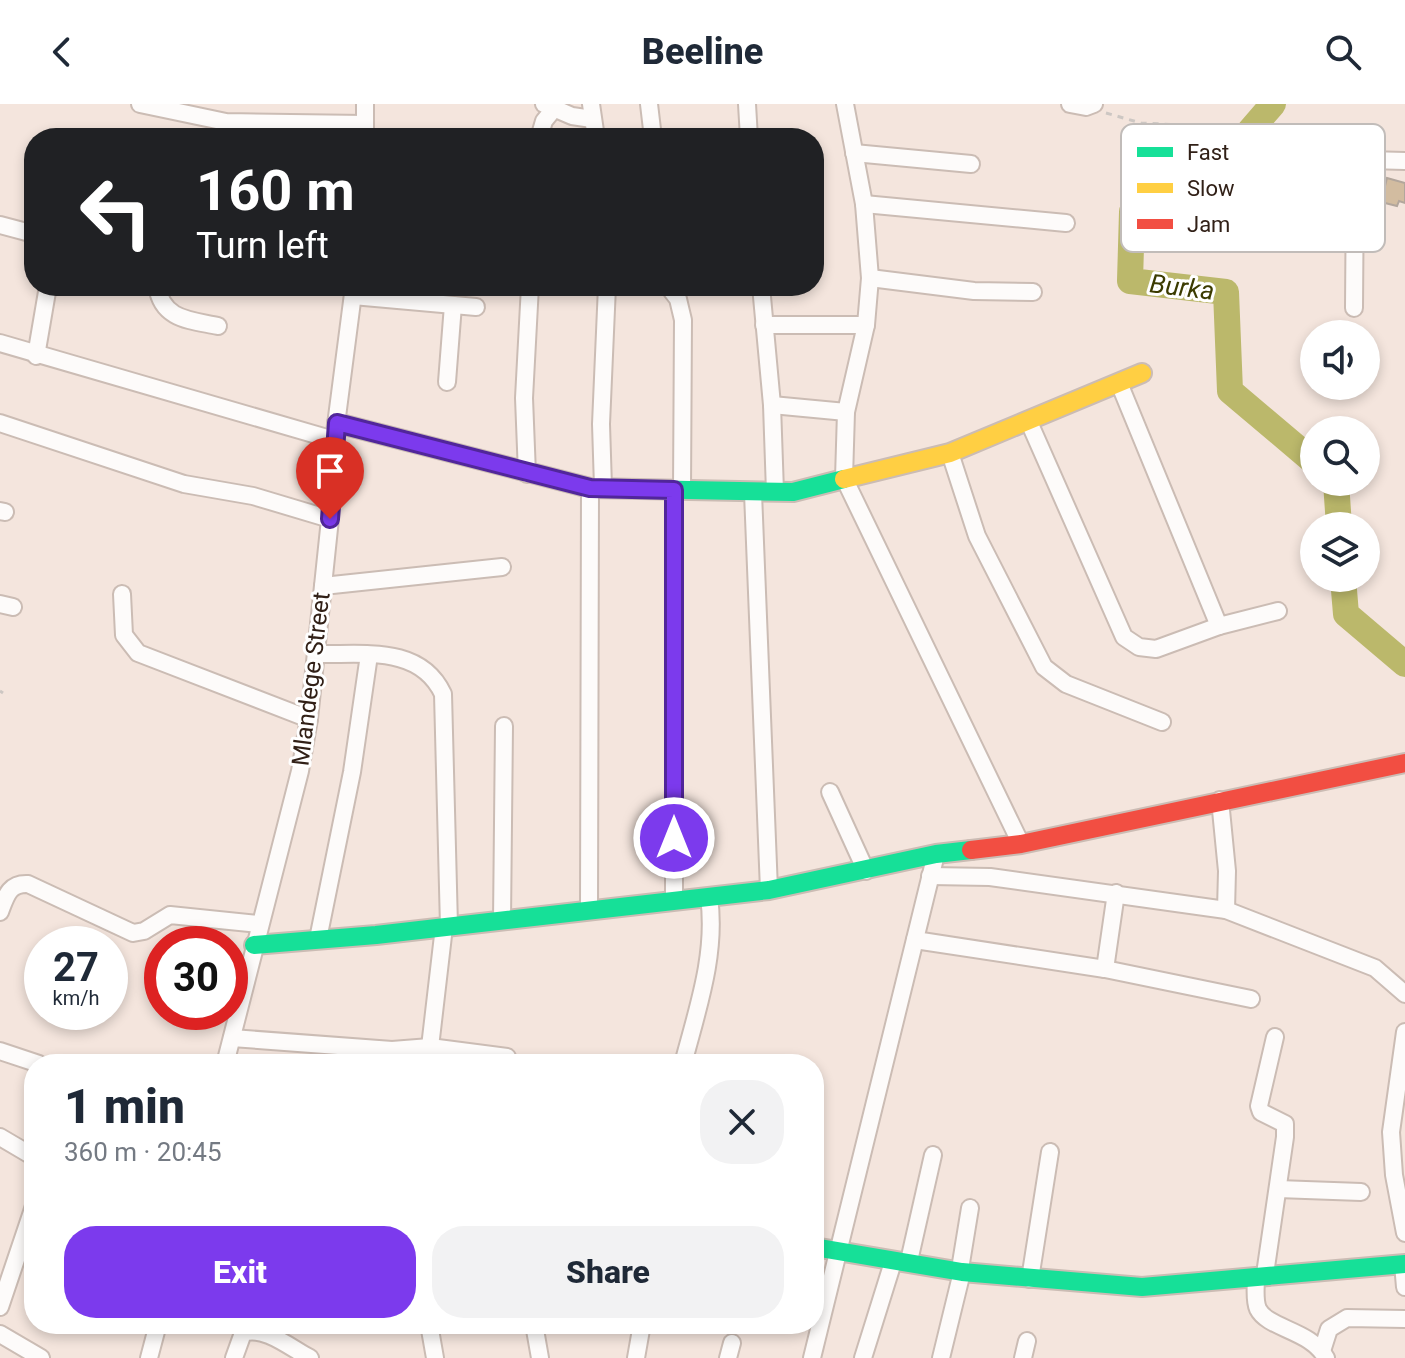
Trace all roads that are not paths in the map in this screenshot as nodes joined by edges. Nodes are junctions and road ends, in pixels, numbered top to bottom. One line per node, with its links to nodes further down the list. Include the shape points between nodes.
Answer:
1 (140, 104): 10 (street, via 226,122)
2 (365, 104): 11 (street)
3 (649, 104): 13 (street)
4 (747, 104): 14 (street)
5 (845, 104): 15 (street)
6 (1070, 104): 7 (street)
7 (1093, 105)
8 (548, 107): 9 (street); 12 (street)
9 (591, 111)
10 (319, 128)
11 (365, 128)
12 (542, 128)
13 (652, 128)
14 (748, 128)
15 (854, 153): 18 (street); 19 (street)
16 (1385, 160): 17 (street)
17 (1405, 161)
18 (971, 164)
19 (864, 204): 20 (street); 24 (street)
20 (1066, 223)
21 (0, 225): 22 (street)
22 (24, 231)
23 (1354, 252): 36 (street)
24 (870, 278): 25 (street, via 974,291); 38 (street)
25 (1033, 292)
26 (46, 296): 41 (street)
27 (158, 296): 39 (street, via 171,314)
28 (353, 296): 49 (street, Mlandege Street)
29 (389, 296): 34 (street)
30 (529, 296): 51 (street, via 524,398)
31 (607, 296): 53 (street)
32 (676, 296): 54 (street, via 683,320)
33 (762, 296): 37 (street)
34 (453, 305): 35 (street); 43 (street)
35 (476, 307)
36 (1354, 308)
37 (764, 325): 38 (street); 45 (street)
38 (866, 325): 46 (street)
39 (218, 326)
40 (0, 343): 41 (street)
41 (36, 356): 49 (street)
42 (1142, 373): 44 (street)
43 (447, 382)
44 (1119, 383): 47 (street); 62 (street)
45 (772, 405): 46 (street); 55 (street)
46 (846, 412): 52 (street)
47 (1029, 422): 50 (street); 62 (street, via 1124,637 1139,647 1156,649)
48 (0, 423): 57 (street, via 184,484 253,496)
49 (335, 431): 51 (street); 57 (street, Mlandege Street)
50 (950, 453): 52 (street); 66 (street, via 977,536 1044,667 1075,688)
51 (527, 474): 53 (street)
52 (844, 478): 55 (street); 71 (street)
53 (596, 487): 54 (street); 80 (street)
54 (678, 490): 56 (street); 78 (street)
55 (775, 492): 56 (street)
56 (753, 493): 75 (street)
57 (330, 519): 59 (street, Mlandege Street)
58 (502, 567): 59 (street)
59 (323, 586): 63 (street, Mlandege Street)
60 (122, 594): 65 (street, via 124,635 138,653)
61 (1278, 611): 62 (street)
62 (1219, 626)
63 (317, 654): 64 (street); 65 (street, Mlandege Street)
64 (369, 655): 84 (street, via 416,662 443,694); 85 (street)
65 (309, 719): 83 (street, Mlandege Street)
66 (1162, 722)
67 (504, 726): 82 (street)
68 (1405, 763): 70 (street)
69 (830, 792): 73 (street)
70 (1220, 800): 71 (street); 79 (street)
71 (1021, 844): 72 (street)
72 (936, 854): 73 (street); 74 (street)
73 (866, 871): 75 (street)
74 (930, 876): 76 (street, via 990,877); 86 (street)
75 (769, 890): 77 (street)
76 (1116, 893): 79 (street); 88 (street)
77 (709, 897): 78 (street); 98 (street, via 709,956)
78 (674, 901): 80 (street)
79 (1226, 910): 89 (street, via 1375,968)
80 (589, 911): 82 (street)
81 (0, 912): 83 (street, via 8,892 20,884 133,933 170,915)
82 (502, 921): 84 (street)
83 (259, 924): 87 (street, Mlandege Street)
84 (446, 926): 85 (street); 94 (street)
85 (318, 939): 87 (street)
86 (915, 940): 88 (street); 110 (street)
87 (254, 945): 93 (street, Mlandege Street)
88 (1105, 969): 90 (street)
89 (1405, 994)
90 (1251, 999)
91 (1405, 1032): 107 (street, via 1391,1132)
92 (1275, 1037): 104 (street, via 1259,1106 1285,1124)
93 (232, 1038): 94 (street, via 392,1050); 96 (street, Mlandege Street)
94 (430, 1047): 97 (street)
95 (0, 1051): 99 (street)
96 (228, 1054)
97 (484, 1054)
98 (685, 1054)
99 (24, 1059)
100 (0, 1137): 101 (street)
101 (24, 1151)
102 (1050, 1152): 115 (street)
103 (933, 1155): 111 (street)
104 (1278, 1189): 105 (street); 114 (street)
105 (1361, 1192)
106 (970, 1208): 113 (street)
107 (1405, 1233)
108 (24, 1244): 117 (street)
109 (824, 1249): 110 (street)
110 (839, 1253): 111 (street); 118 (street)
111 (901, 1261): 113 (street); 138 (street)
112 (1404, 1264): 114 (street); 116 (street)
113 (961, 1270): 115 (street); 139 (street)
114 (1260, 1276): 115 (street, via 1142,1287); 129 (street, via 1257,1307 1262,1314 1307,1336)
115 (1030, 1279)
116 (1405, 1287)
117 (0, 1307)
118 (824, 1311)
119 (1405, 1319): 129 (street, via 1347,1318 1329,1329)
120 (0, 1334): 130 (street)
121 (155, 1334): 131 (street)
122 (243, 1334): 132 (street)
123 (263, 1334): 133 (street)
124 (431, 1334): 134 (street)
125 (536, 1334): 135 (street)
126 (640, 1334): 136 (street)
127 (818, 1334): 137 (street)
128 (1027, 1341): 140 (street)
129 (1324, 1355)
130 (41, 1358)
131 (149, 1358)
132 (234, 1358)
133 (310, 1358)
134 (435, 1358)
135 (540, 1358)
136 (636, 1358)
137 (812, 1358)
138 (863, 1358)
139 (941, 1358)
140 (1023, 1358)

